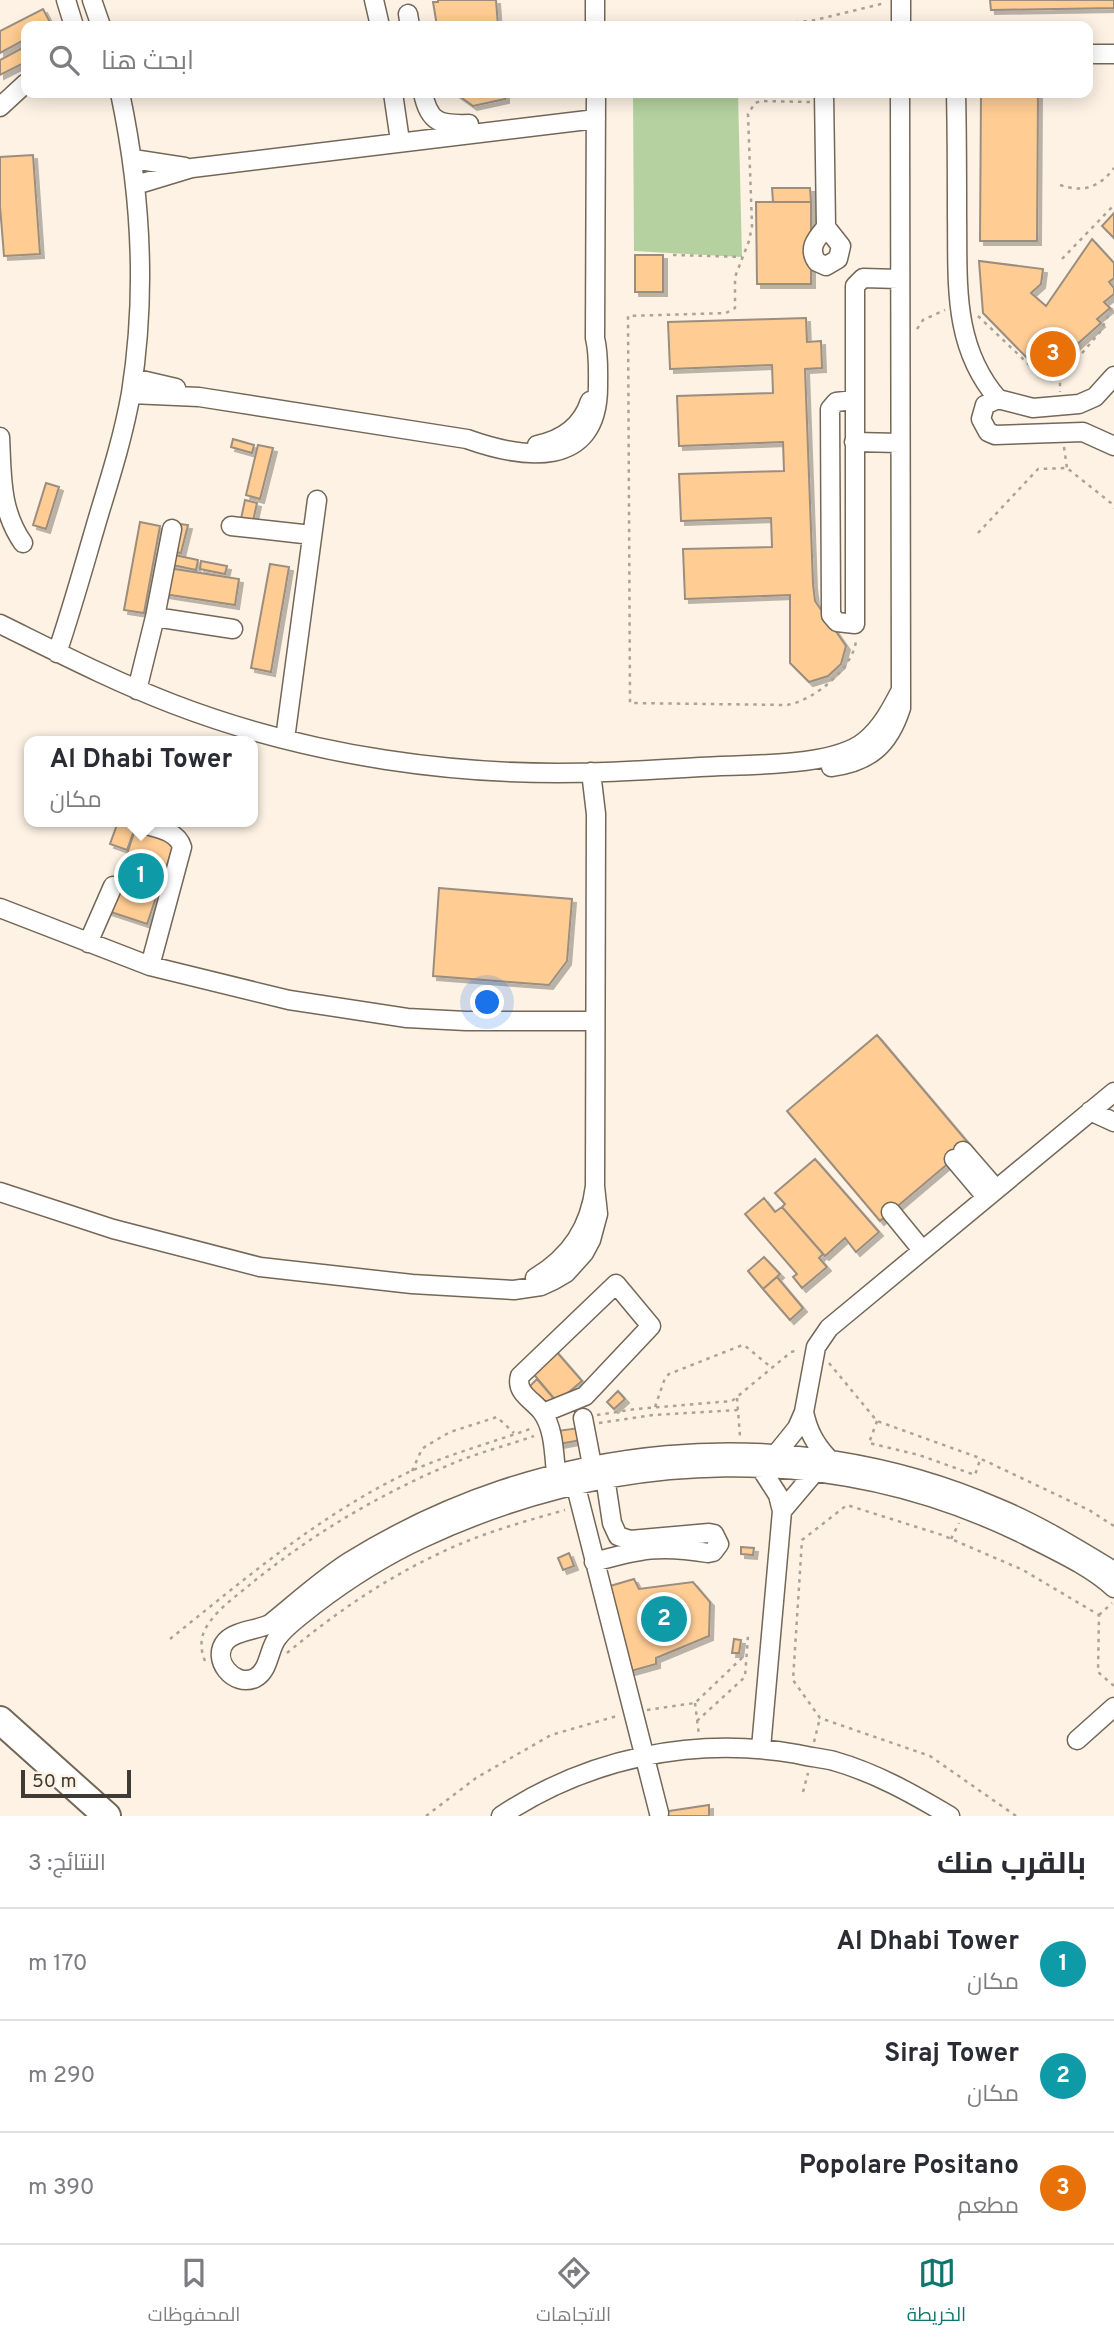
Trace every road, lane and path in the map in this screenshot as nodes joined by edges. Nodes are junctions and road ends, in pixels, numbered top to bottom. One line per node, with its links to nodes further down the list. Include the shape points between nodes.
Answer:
1 (66, 0): 6 (street)
2 (92, 0): 7 (street)
3 (374, 0): 8 (street)
4 (595, 0): 9 (street)
5 (893, 2): 10 (path); 11 (street)
6 (72, 21)
7 (99, 21)
8 (379, 21)
9 (595, 21)
10 (811, 21)
11 (899, 21)
12 (1093, 54): 13 (street)
13 (1114, 54)
14 (21, 88): 22 (street)
15 (121, 98): 26 (street)
16 (394, 98): 25 (street)
17 (424, 98): 24 (street, via 437,121 485,122)
18 (596, 98): 23 (street)
19 (824, 98): 32 (street); 34 (path, via 767,100 751,108 752,226)
20 (900, 98): 36 (street)
21 (956, 98): 38 (street)
22 (0, 107)
23 (596, 119): 24 (street); 42 (street, via 591,396 583,417 558,439 536,445 467,439)
24 (491, 132): 25 (street)
25 (400, 141): 27 (street)
26 (133, 159): 27 (street); 29 (street)
27 (192, 168): 29 (street)
28 (1114, 168): 30 (path, via 1090,188)
29 (136, 185): 42 (street, via 141,276)
30 (1060, 185)
31 (1114, 205): 35 (path)
32 (826, 227)
33 (673, 255): 34 (path)
34 (742, 257): 62 (path, via 736,277 737,302 731,312 628,316 629,703 800,703 850,660 856,644)
35 (1062, 259)
36 (899, 279): 39 (street); 44 (street, via 863,278 855,286)
37 (1114, 304): 41 (path, via 1100,332)
38 (960, 307): 39 (path, via 923,320 910,345); 41 (path, via 968,306 1044,378); 43 (street, via 975,364)
39 (901, 346): 49 (street)
40 (1114, 376): 45 (street, via 1096,397)
41 (1060, 379): 45 (path)
42 (132, 386): 64 (street, via 76,596 67,606)
43 (998, 399): 45 (street, via 1033,408); 46 (street, via 981,412 988,432)
44 (854, 400): 48 (street); 62 (street, via 836,402 830,409 831,610 837,622)
45 (1060, 407)
46 (1062, 432): 50 (street, via 1083,432); 51 (path)
47 (0, 437): 53 (street)
48 (854, 442): 49 (street); 62 (street)
49 (900, 443): 67 (street, via 901,690 879,729 844,754 802,761)
50 (1114, 446)
51 (1067, 468): 54 (path); 57 (path, via 1038,469)
52 (317, 500): 58 (street)
53 (3, 508): 59 (street)
54 (1114, 508)
55 (231, 526): 58 (street)
56 (172, 528): 60 (street)
57 (978, 533)
58 (312, 535): 66 (street)
59 (23, 543)
60 (155, 617): 63 (street); 65 (street)
61 (0, 624): 64 (street)
62 (855, 624)
63 (233, 629)
64 (51, 649): 65 (street)
65 (137, 690): 66 (street)
66 (285, 739): 67 (street, via 443,766)
67 (597, 772): 73 (street)
68 (151, 827): 72 (street, via 173,834 182,847)
69 (113, 886): 71 (street)
70 (0, 908): 71 (street)
71 (89, 943): 72 (street)
72 (150, 966): 73 (street, via 289,999 407,1018)
73 (595, 1021): 78 (street, via 595,1186 587,1223 566,1254 536,1277 500,1288 412,1284 260,1267 113,1229)
74 (1114, 1092): 75 (street)
75 (1090, 1111): 76 (street); 79 (street)
76 (1114, 1122)
77 (959, 1155): 79 (street)
78 (0, 1192)
79 (991, 1193): 81 (street)
80 (887, 1215): 81 (street)
81 (918, 1254): 85 (street, via 829,1328 816,1347)
82 (772, 1368): 84 (path, via 740,1346 669,1374)
83 (737, 1398): 90 (path)
84 (655, 1407)
85 (804, 1412): 91 (street); 93 (street)
86 (543, 1413): 86 (street, via 522,1392 520,1376 615,1284 652,1326 585,1396); 97 (street)
87 (583, 1418): 96 (street)
88 (877, 1421): 92 (path, via 869,1443 975,1475)
89 (515, 1434): 95 (path, via 497,1417 450,1432 422,1449)
90 (741, 1452): 91 (street); 96 (street, via 676,1453)
91 (776, 1454): 93 (street)
92 (980, 1458)
93 (821, 1465): 94 (street); 99 (street); 101 (street, via 919,1480 998,1507); 102 (street, via 965,1509 1056,1551)
94 (760, 1467): 96 (street); 99 (street, via 778,1495)
95 (412, 1471)
96 (599, 1471): 97 (street); 98 (street); 100 (street, via 614,1531 623,1539 709,1533 719,1544 708,1553 661,1548)
97 (556, 1473): 98 (street, via 482,1496 366,1552 270,1624 227,1639 221,1648 225,1669 233,1677 255,1678 263,1671 278,1636 336,1588 402,1547 505,1503)
98 (575, 1483): 100 (street)
99 (782, 1511): 115 (street)
100 (594, 1562): 110 (street)
101 (1114, 1571)
102 (1114, 1588)
103 (1114, 1602): 104 (path)
104 (1098, 1615): 107 (path, via 1098,1672); 122 (path, via 1023,1570 942,1535 856,1507 847,1505 802,1540 793,1680 820,1718 930,1756)
105 (748, 1636): 106 (path)
106 (746, 1654): 108 (path); 112 (path, via 745,1677)
107 (1114, 1686)
108 (695, 1703): 110 (path); 112 (path)
109 (1114, 1707): 113 (street)
110 (632, 1712): 116 (street); 119 (path, via 551,1735 476,1778)
111 (0, 1720): 118 (highway)
112 (697, 1721): 114 (path)
113 (1077, 1740)
114 (700, 1747): 115 (street); 116 (street)
115 (761, 1748): 121 (street, via 833,1761 902,1787)
116 (645, 1755): 117 (street); 120 (street, via 582,1773)
117 (659, 1813)
118 (107, 1816)
119 (426, 1816)
120 (501, 1816)
121 (950, 1816)
122 (1016, 1816)

